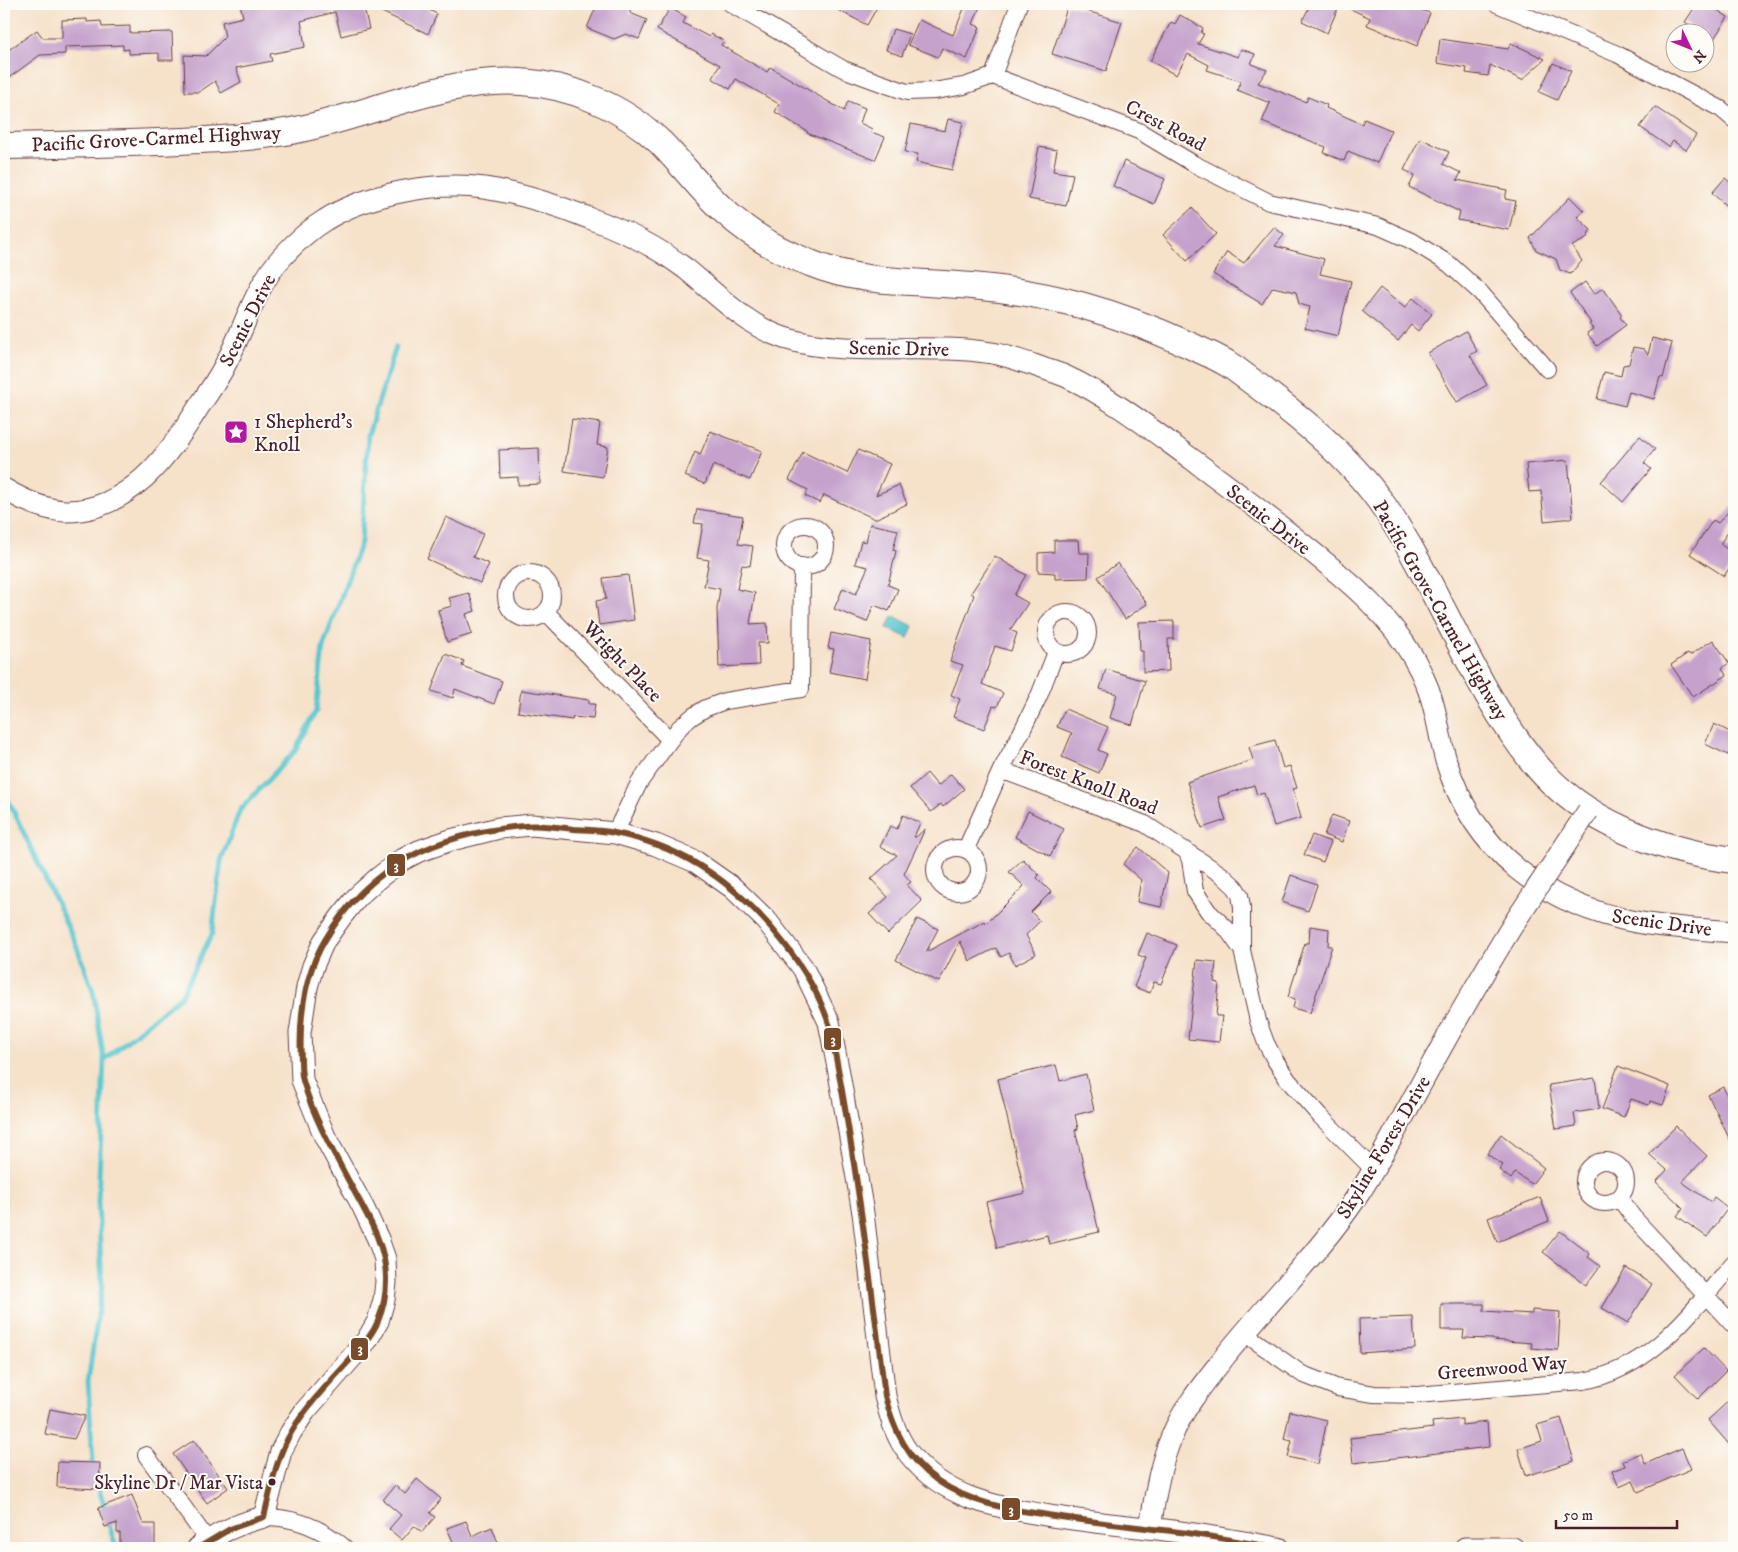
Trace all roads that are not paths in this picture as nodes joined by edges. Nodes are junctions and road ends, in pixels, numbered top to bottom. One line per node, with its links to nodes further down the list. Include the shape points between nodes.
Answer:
1 (731, 4): 4 (street, via 843,69 907,92 964,86)
2 (1019, 4): 4 (street)
3 (1497, 4): 5 (street, via 1617,54 1721,109)
4 (993, 76): 7 (street, Crest Road, via 1139,131 1194,164 1269,202 1378,226 1412,241 1450,264 1480,292)
5 (1734, 120)
6 (4, 146): 14 (main road, Pacific Grove-Carmel Highway, via 257,136 327,123 464,85 517,82 553,86 601,103 638,125 659,142 733,219 762,239 806,262 859,276 1022,292 1080,304 1147,326 1228,364 1330,446 1358,474 1384,507 1429,582 1473,669 1508,726 1546,776)
7 (1547, 369)
8 (4, 488): 19 (street, Scenic Drive, via 31,502 64,511 90,508 113,499 150,473 166,455 216,381 268,273 326,219 364,201 448,186 479,187 516,194 590,218 639,240 681,266 740,315 788,339 843,347 959,349 998,354 1063,375 1093,391 1286,530 1347,580 1398,634 1415,659 1428,688 1446,760 1464,807 1478,829 1513,866 1565,901 1597,912 1638,923)
9 (802, 566): 12 (street, via 801,689 725,701 706,708 680,727)
10 (546, 612): 12 (street, Wright Place)
11 (1056, 652): 13 (street, via 1022,733)
12 (670, 740): 15 (street, via 639,783)
13 (1001, 770): 16 (street); 17 (street, Forest Knoll Road, via 1145,824)
14 (1588, 811): 18 (main road, Pacific Grove-Carmel Highway, via 1626,831 1672,848); 21 (street, Skyline Forest Drive, bridge, via 1514,923)
15 (615, 833): 28 (street, via 532,825 499,828 427,848 400,861 376,879 357,897 324,941 307,987 302,1014 302,1080 325,1137 363,1207 386,1259 384,1300 378,1321 367,1340 305,1411 291,1432 281,1451); 29 (street, via 696,862 733,888 766,920 802,968 829,1022 863,1213 885,1396 892,1420 910,1454 937,1480 974,1500 996,1507 1080,1521)
16 (966, 849)
17 (1186, 850): 20 (street, via 1195,891); 20 (street, Forest Knoll Road, via 1222,874 1240,895 1244,926)
18 (1734, 860)
19 (1734, 932)
20 (1242, 950): 21 (street, Forest Knoll Road, via 1258,1021 1275,1060 1320,1116)
21 (1374, 1170): 26 (street, Skyline Forest Drive, via 1334,1227)
22 (1620, 1198): 24 (street, via 1633,1217)
23 (1734, 1262): 24 (street, Greenwood Way)
24 (1705, 1296): 25 (street); 26 (street, Greenwood Way, via 1651,1351 1635,1363 1601,1378 1417,1395 1374,1394 1338,1388 1302,1374)
25 (1734, 1326)
26 (1244, 1333): 29 (street, Skyline Forest Drive, via 1199,1389 1172,1435 1161,1465)
27 (146, 1455): 30 (street)
28 (264, 1517): 30 (street, via 230,1527); 31 (street, via 289,1518 314,1527)
29 (1150, 1528): 32 (street)
30 (203, 1544)
31 (345, 1548)
32 (1278, 1548)
33 (1465, 1548): 34 (street)
34 (1513, 1548)

